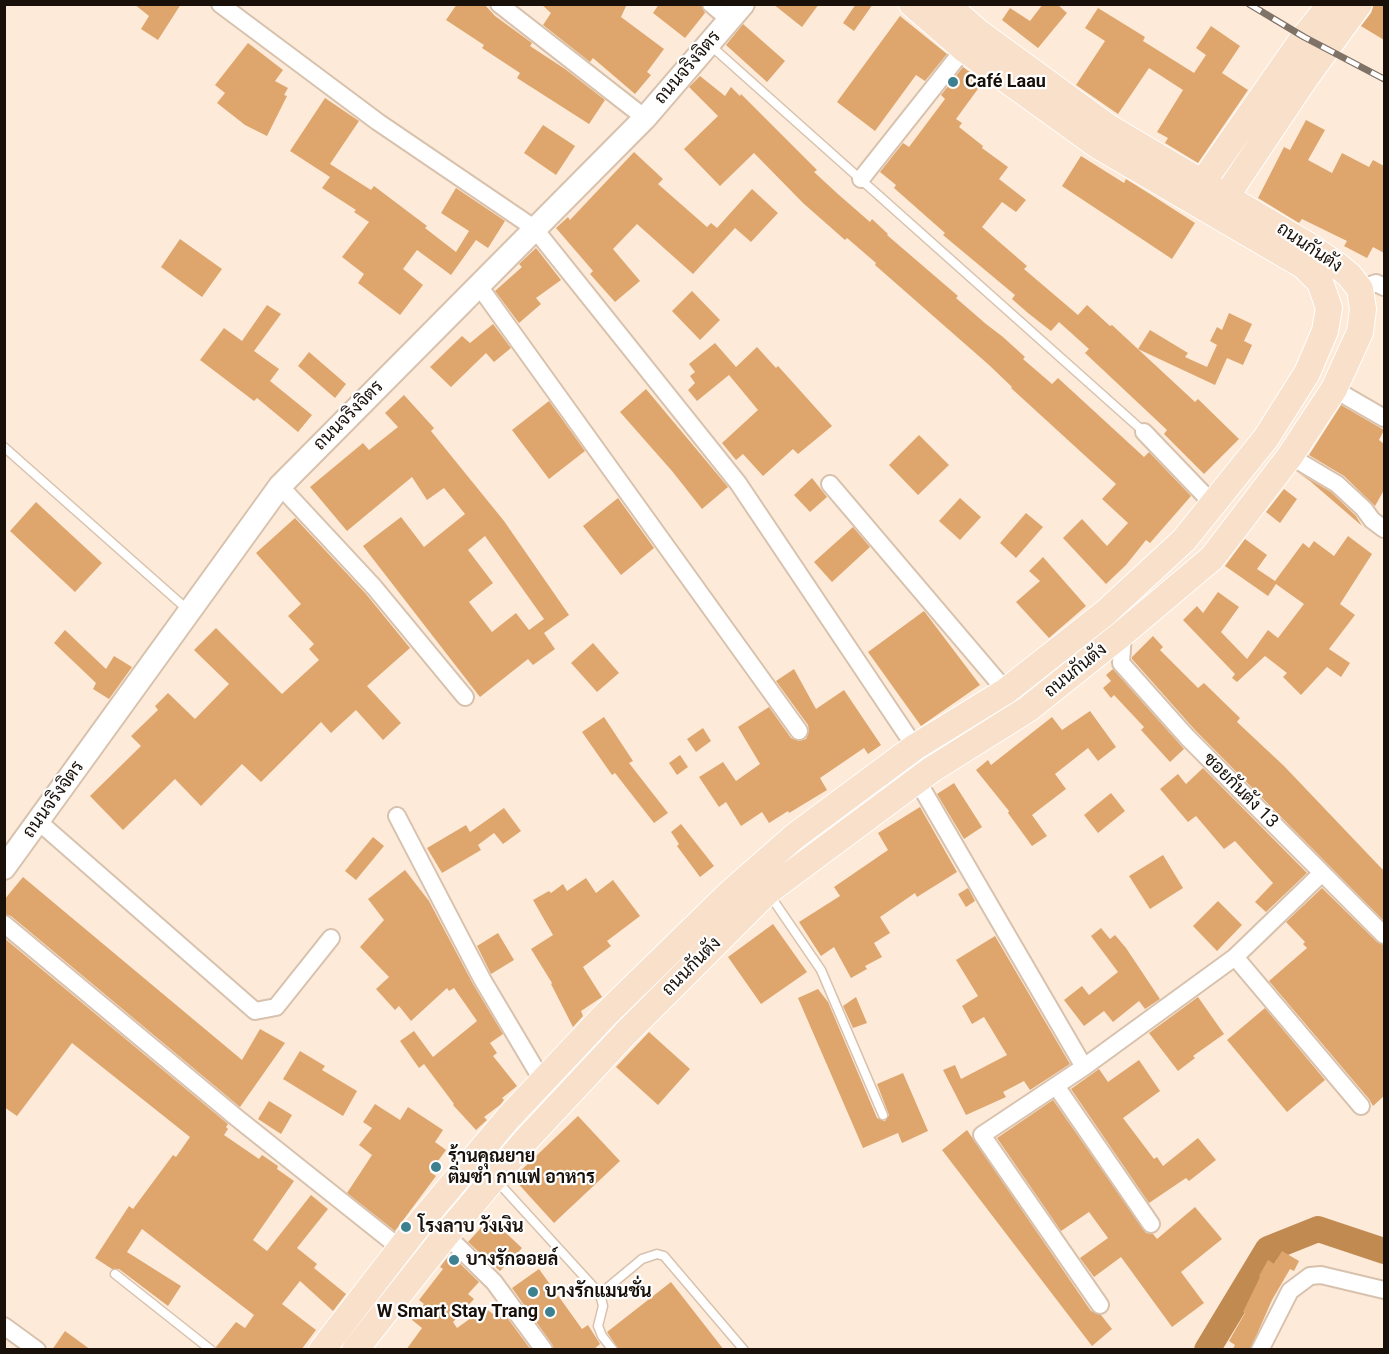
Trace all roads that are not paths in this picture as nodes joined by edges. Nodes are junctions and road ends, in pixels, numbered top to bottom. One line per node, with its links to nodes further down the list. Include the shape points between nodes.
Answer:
1 (220, 4): 16 (street, via 378,122)
2 (499, 4): 12 (street)
3 (711, 4): 8 (street)
4 (912, 4): 10 (main road, ถนนกันตัง)
5 (946, 4): 11 (main road, ถนนกันตัง)
6 (1331, 4): 14 (main road)
7 (1359, 4): 15 (main road)
8 (736, 12): 9 (street, ถนนจริงจิตร)
9 (710, 44): 12 (street, ถนนจริงจิตร); 13 (lane)
10 (964, 49): 11 (main road, ถนนกันตัง); 13 (street)
11 (996, 59): 14 (main road, ถนนกันตัง, via 1108,127)
12 (645, 118): 16 (street, ถนนจริงจิตร)
13 (861, 179): 21 (lane)
14 (1197, 190): 15 (main road, ถนนกันตัง)
15 (1220, 204): 18 (main road, ถนนกันตัง, via 1329,259); 22 (main road, ถนนกันตัง, via 1304,266 1320,282 1329,308 1325,331 1307,374)
16 (534, 228): 17 (street, ถนนจริงจิตร); 35 (street, via 738,483)
17 (479, 286): 26 (street, ถนนจริงจิตร); 34 (street)
18 (1372, 288): 19 (main road, ถนนกันตัง, via 1363,309 1360,332)
19 (1334, 389): 20 (street); 24 (main road, ถนนกันตัง)
20 (1384, 418)
21 (1144, 432): 27 (street)
22 (1266, 438): 24 (main road); 27 (main road, ถนนกันตัง)
23 (4, 447): 29 (lane)
24 (1290, 456): 28 (street, via 1337,484); 31 (main road, ถนนกันตัง, via 1212,558)
25 (830, 484): 32 (street)
26 (280, 486): 29 (street, ถนนจริงจิตร); 33 (street, via 374,587)
27 (1214, 505): 30 (main road, ถนนกันตัง, via 1184,540)
28 (1384, 529)
29 (189, 611): 38 (street, ถนนจริงจิตร)
30 (1105, 613): 31 (main road); 32 (main road, ถนนกันตัง)
31 (1123, 633): 36 (main road, ถนนกันตัง, via 1028,709); 40 (street, ซอยกันตัง 13, via 1121,663 1187,737)
32 (1006, 691): 35 (main road, ถนนกันตัง)
33 (465, 697)
34 (799, 731)
35 (915, 747): 36 (main road); 44 (main road, ถนนกันตัง, via 795,836)
36 (924, 775): 41 (main road, ถนนกันตัง); 48 (street)
37 (397, 816): 49 (street, via 482,979)
38 (39, 822): 39 (street, ถนนจริงจิตร); 45 (street, via 255,1011 276,1007)
39 (4, 868)
40 (1322, 873): 43 (street, ซอยกันตัง 13); 47 (street)
41 (767, 892): 46 (main road, ถนนกันตัง); 52 (lane, via 821,970)
42 (4, 924): 58 (street)
43 (1384, 935)
44 (686, 936): 46 (main road); 49 (main road, ถนนกันตัง)
45 (331, 938)
46 (704, 955): 54 (main road, ถนนกันตัง)
47 (1235, 957): 48 (street); 51 (street)
48 (1083, 1067): 50 (street)
49 (542, 1080): 53 (main road, ถนนกันตัง)
50 (1056, 1086): 56 (street); 62 (street, via 981,1135)
51 (1361, 1106)
52 (883, 1115)
53 (508, 1117): 54 (main road); 58 (main road, ถนนกันตัง)
54 (527, 1139): 55 (main road, ถนนกันตัง)
55 (494, 1178): 57 (main road, ถนนกันตัง); 61 (lane)
56 (1151, 1224)
57 (446, 1235): 64 (main road, ถนนกันตัง); 67 (street, via 494,1282)
58 (400, 1248): 64 (main road, ถนนกันตัง)
59 (115, 1274): 66 (lane)
60 (1384, 1290): 70 (street, via 1321,1275 1310,1276 1290,1291)
61 (600, 1294): 68 (lane, via 603,1306 598,1326); 69 (lane, via 642,1259 664,1256)
62 (1100, 1305)
63 (4, 1326): 65 (street)
64 (341, 1346)
65 (37, 1350)
66 (211, 1350)
67 (544, 1350)
68 (613, 1350)
69 (744, 1350)
70 (1260, 1350)

